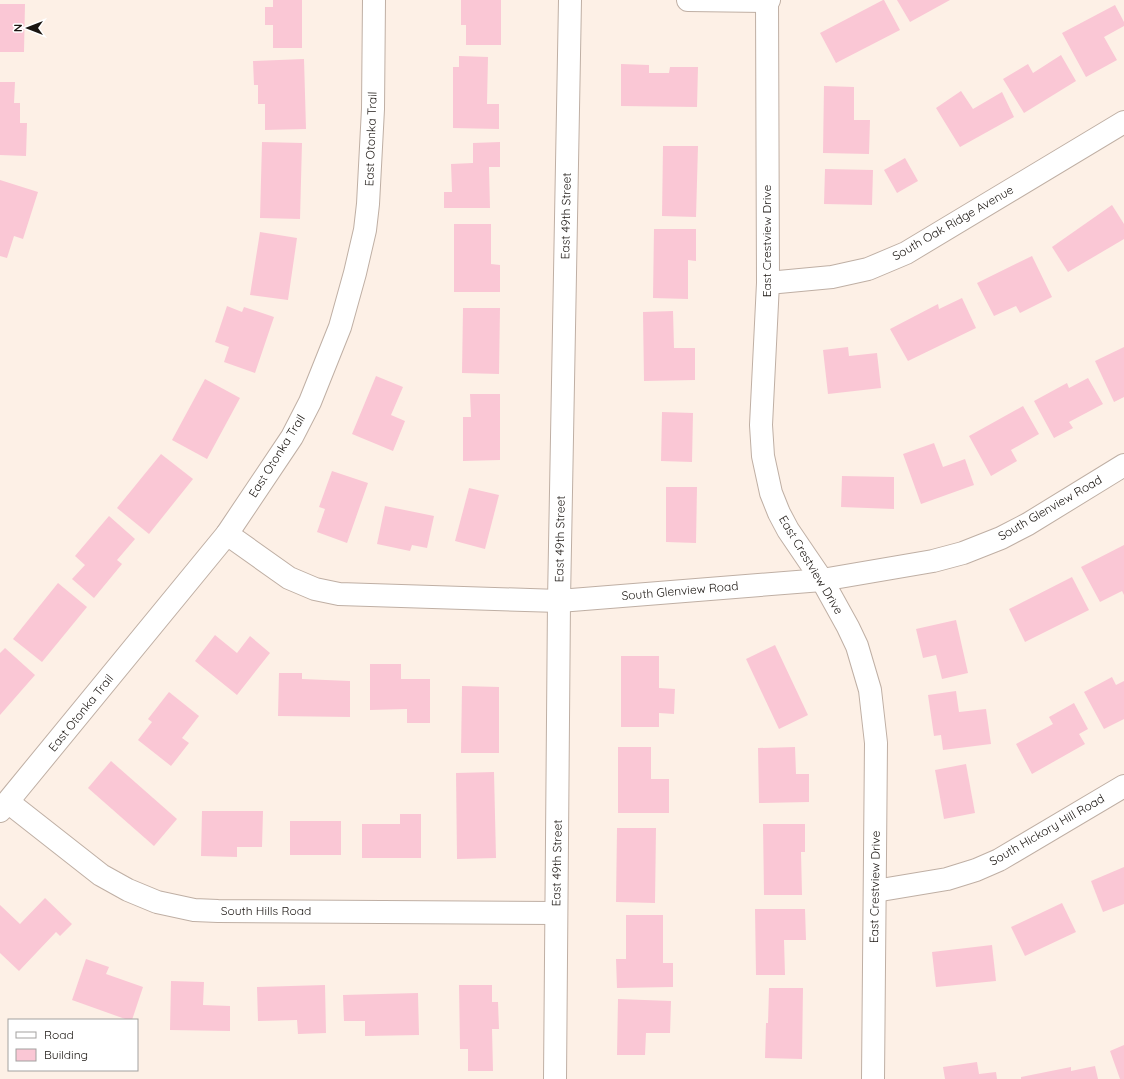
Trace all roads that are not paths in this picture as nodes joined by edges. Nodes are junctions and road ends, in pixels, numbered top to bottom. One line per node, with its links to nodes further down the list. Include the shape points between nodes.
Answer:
1 (374, 0): 8 (street, East Otonka Trail, via 373,109 368,204 355,273 340,327 310,402 292,437)
2 (570, 0): 10 (street, East 49th Street)
3 (688, 0): 4 (street)
4 (768, 0): 6 (street, East Crestview Drive)
5 (1124, 122): 6 (street, South Oak Ridge Avenue, via 906,253 868,269 832,277)
6 (768, 283): 9 (street, East Crestview Drive, via 761,425 763,456 771,492 779,513)
7 (1124, 465): 9 (street, South Glenview Road, via 1028,524 963,553 933,561)
8 (227, 534): 10 (street, South Glenview Road, via 289,578 314,589 339,594); 12 (street, East Otonka Trail)
9 (822, 580): 10 (street, South Glenview Road); 13 (street, East Crestview Drive, via 857,646 870,690 876,743)
10 (559, 601): 14 (street, East 49th Street)
11 (1124, 786): 13 (street, South Hickory Hill Road, via 999,860 947,879)
12 (4, 806): 14 (street, South Hills Road, via 102,875 128,890 157,902 194,910)
13 (875, 891): 16 (street, East Crestview Drive)
14 (556, 913): 15 (street, East 49th Street)
15 (555, 1079)
16 (873, 1079)

